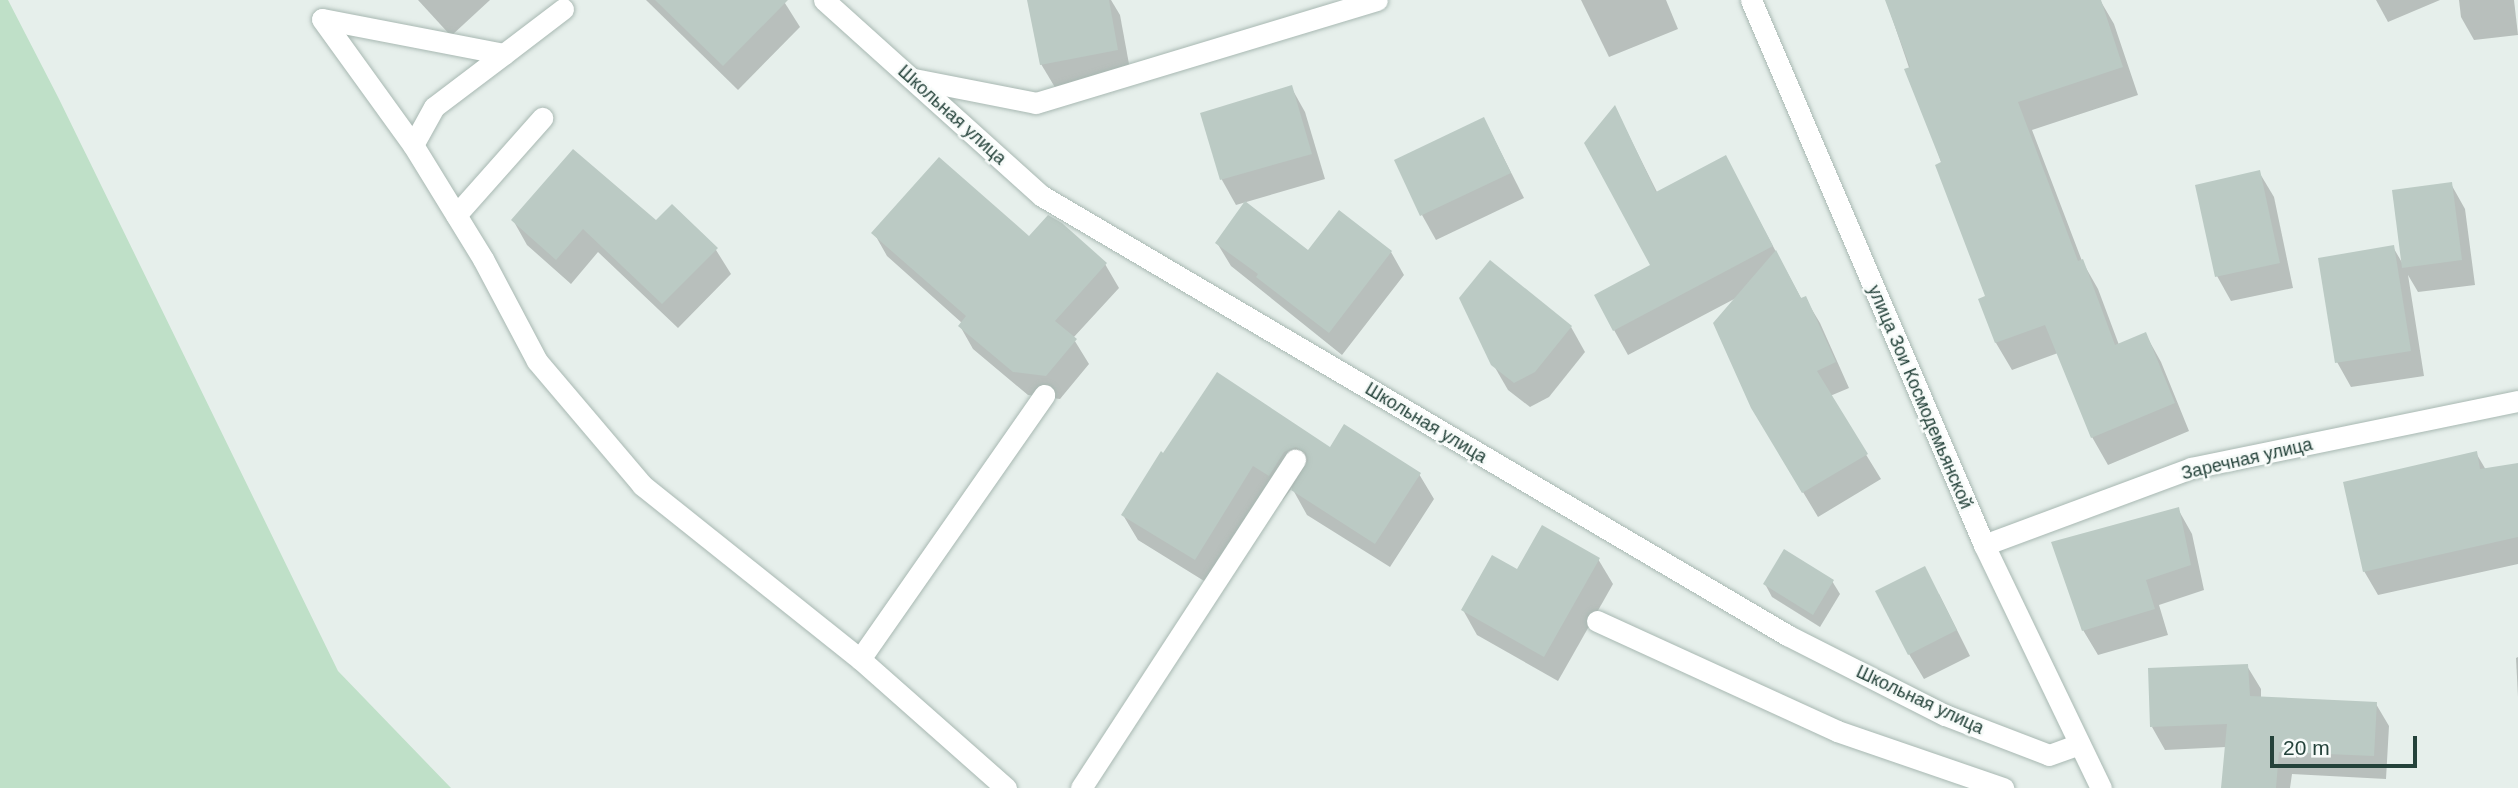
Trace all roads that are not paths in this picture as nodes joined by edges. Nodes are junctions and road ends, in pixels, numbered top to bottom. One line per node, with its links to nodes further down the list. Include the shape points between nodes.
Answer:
1 (824, 0): 6 (street, Школьная улица)
2 (1377, 0): 6 (street, via 1037,103)
3 (1751, 0): 13 (street, улица Зои Космодемьянской)
4 (563, 9): 5 (street)
5 (504, 54): 8 (street, via 434,107); 8 (street, via 322,19)
6 (912, 79): 16 (street, Школьная улица, via 1042,196 1787,635 1945,715 2049,755)
7 (542, 118): 9 (street)
8 (414, 145): 9 (street)
9 (456, 215): 15 (street, via 537,361 642,485)
10 (1044, 395): 15 (street)
11 (2518, 401): 13 (street, Заречная улица, via 2191,468)
12 (1295, 460): 18 (street)
13 (1984, 545): 16 (street, улица Зои Космодемьянской)
14 (1597, 621): 19 (street, via 1837,731)
15 (860, 659): 17 (street)
16 (2079, 744): 20 (street, улица Зои Космодемьянской)
17 (1006, 788)
18 (1081, 788)
19 (2003, 788)
20 (2101, 788)

